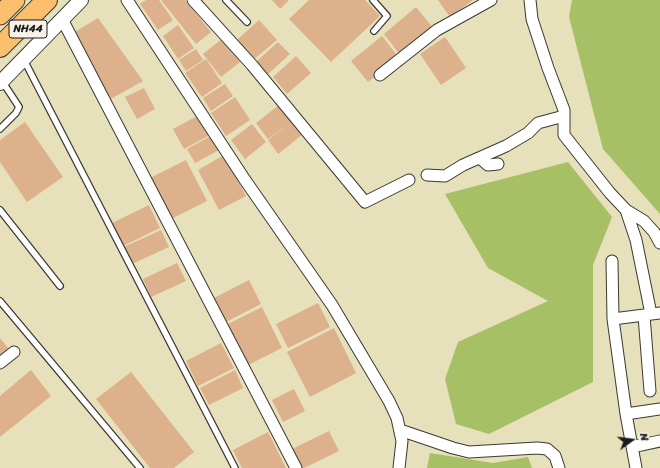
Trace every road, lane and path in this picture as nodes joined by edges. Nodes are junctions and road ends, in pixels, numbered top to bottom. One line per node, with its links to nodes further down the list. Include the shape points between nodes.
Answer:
1 (15, 0): 12 (highway, NH44)
2 (28, 0): 15 (highway)
3 (47, 0): 17 (highway)
4 (57, 0): 18 (highway, NH44)
5 (82, 0): 13 (street)
6 (127, 0): 41 (street, via 245,180 332,304 389,401)
7 (193, 0): 27 (street, via 252,64 366,202)
8 (226, 0): 14 (lane)
9 (373, 0): 16 (lane, via 387,16)
10 (491, 0): 20 (street, via 437,30)
11 (530, 0): 22 (street, via 532,19)
12 (0, 15)
13 (62, 19): 19 (street); 46 (street)
14 (247, 22)
15 (0, 28)
16 (374, 31)
17 (0, 47)
18 (0, 57)
19 (24, 59): 21 (street); 45 (lane)
20 (380, 75)
21 (1, 82): 23 (lane, via 19,107)
22 (564, 116): 24 (street, via 538,123 512,143); 29 (street, via 564,135)
23 (0, 129)
24 (480, 158): 25 (street, via 488,165); 26 (street, via 445,176)
25 (498, 164)
26 (427, 175)
27 (409, 180)
28 (0, 210): 32 (lane)
29 (626, 210): 30 (street, via 644,221); 34 (street, via 636,240)
30 (660, 243)
31 (612, 261): 35 (street)
32 (60, 286)
33 (0, 301): 44 (lane)
34 (652, 314): 35 (street); 38 (street)
35 (614, 319): 40 (street)
36 (14, 352): 37 (street)
37 (0, 363)
38 (650, 391)
39 (660, 409): 40 (street)
40 (626, 414): 43 (street)
41 (400, 430): 47 (street, via 402,441); 48 (street, via 469,452 547,449 555,456)
42 (660, 441): 43 (street)
43 (632, 447): 49 (street)
44 (140, 468)
45 (235, 468)
46 (296, 468)
47 (399, 468)
48 (559, 468)
49 (636, 468)

